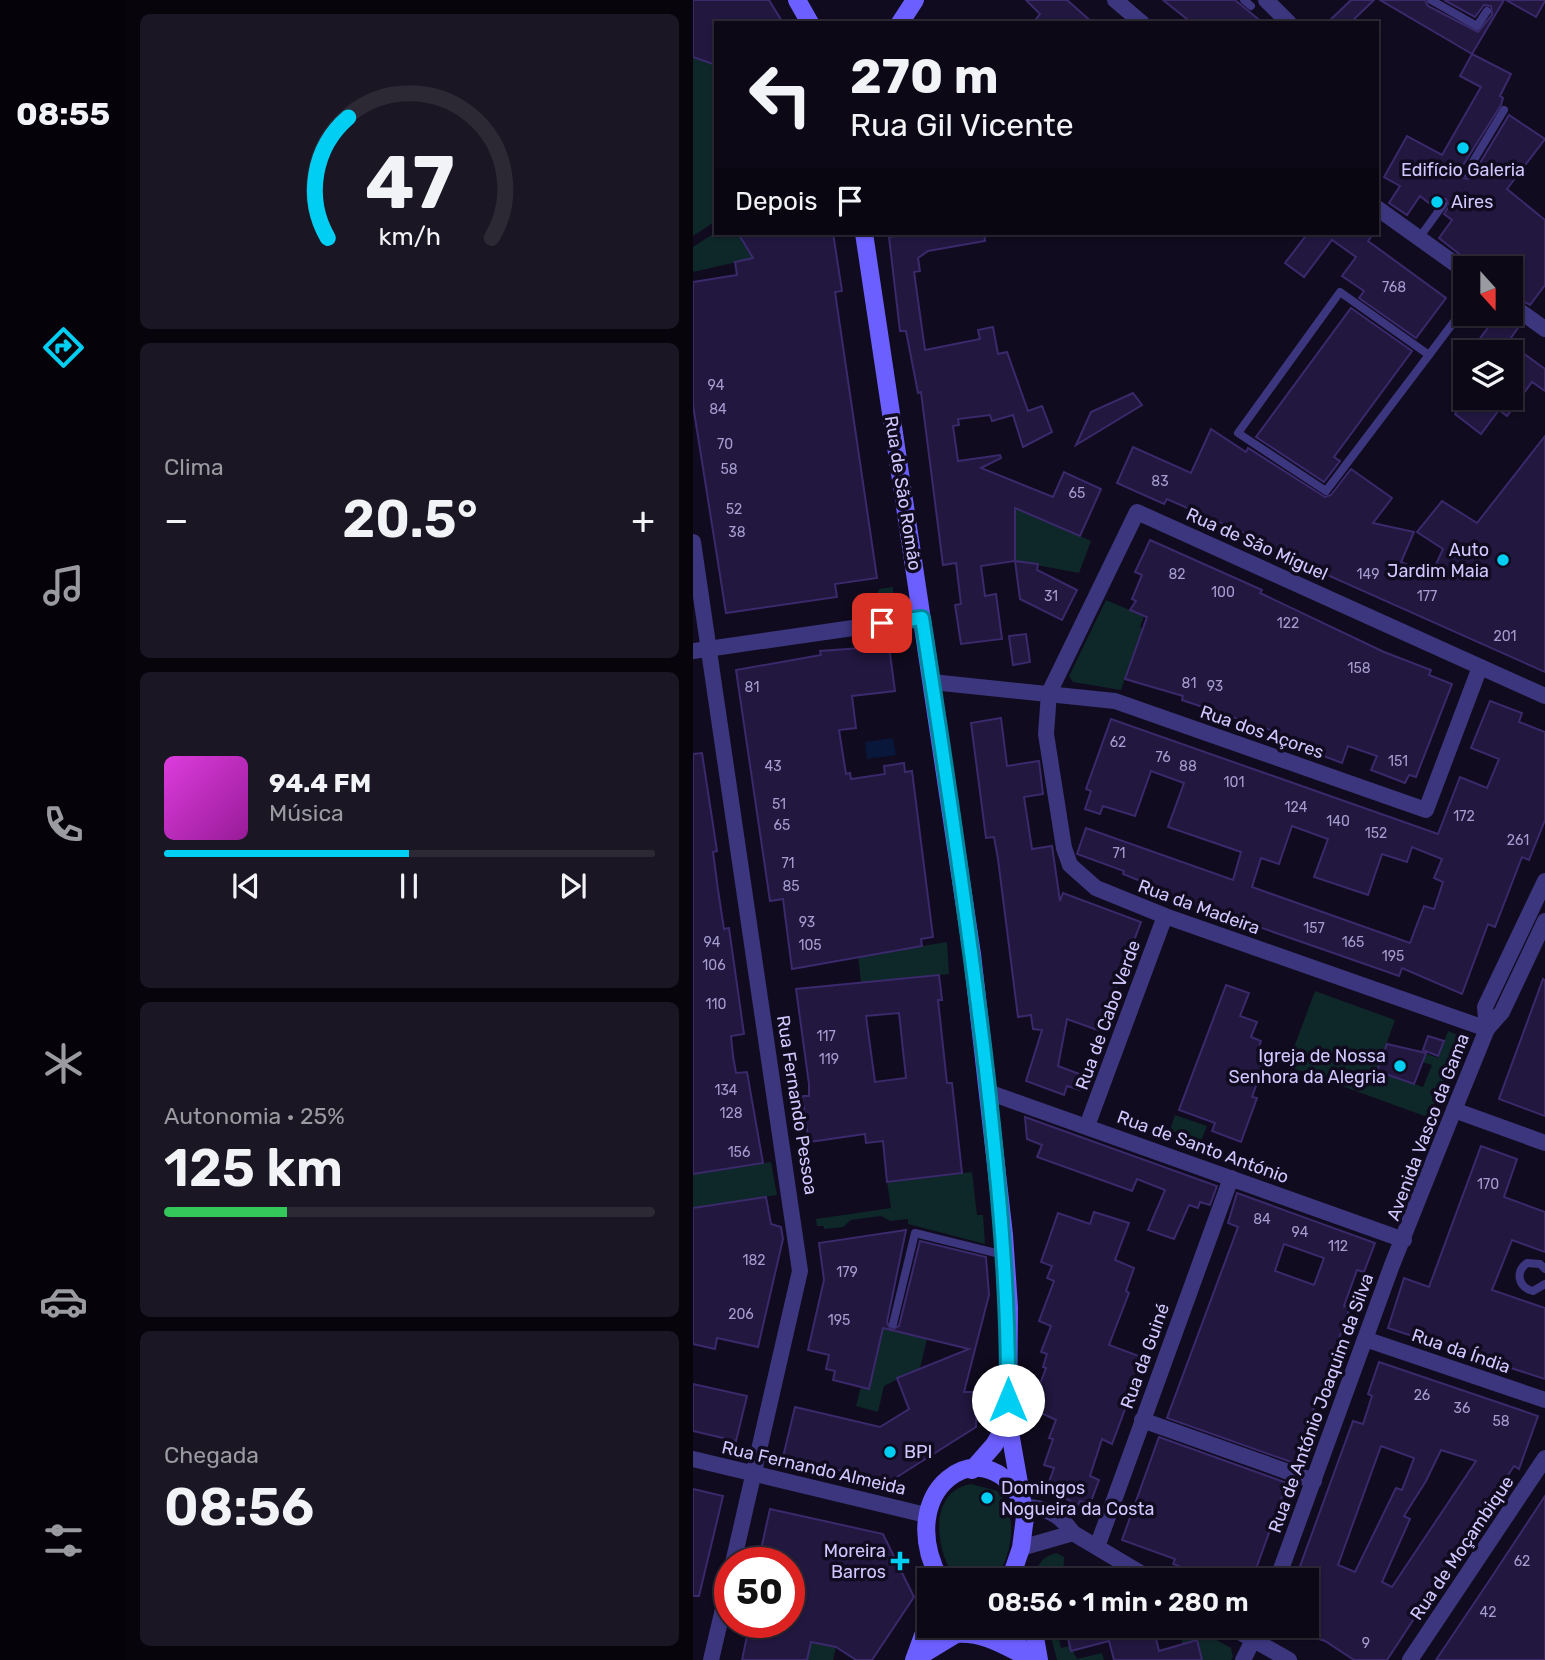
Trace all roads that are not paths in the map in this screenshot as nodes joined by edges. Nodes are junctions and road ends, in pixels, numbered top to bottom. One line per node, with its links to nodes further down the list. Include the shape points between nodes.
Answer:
1 (797, 0): 7 (main road)
2 (915, 0): 8 (main road)
3 (1115, 0): 9 (street)
4 (1431, 0): 6 (lane, via 1477,26)
5 (1254, 2): 10 (street)
6 (1487, 11)
7 (810, 21)
8 (900, 21)
9 (1140, 21)
10 (1286, 21)
11 (1503, 110): 12 (lane)
12 (1467, 173)
13 (1443, 205): 16 (lane)
14 (1379, 209): 16 (street)
15 (864, 235): 23 (main road, Rua de São Romão)
16 (1419, 238): 17 (street)
17 (1453, 262)
18 (1523, 313): 20 (street)
19 (1453, 323): 21 (lane)
20 (1545, 329)
21 (1429, 355): 21 (lane, via 1326,491 1238,433 1341,292)
22 (693, 542): 24 (street, Rua Fernando Pessoa)
23 (922, 618): 24 (street); 26 (main road, Rua de São Romão)
24 (701, 650): 52 (street, Rua Fernando Pessoa, via 799,1255 796,1298)
25 (1480, 667): 27 (street, Rua dos Açores, via 1426,810 1115,701); 27 (street, Rua de São Miguel, via 1137,512); 28 (street, Rua de São Miguel)
26 (932, 682): 27 (street, Rua dos Açores); 35 (main road, Rua de São Romão)
27 (1049, 693): 30 (street, Rua da Madeira, via 1047,744 1070,865 1097,888)
28 (1545, 696)
29 (1545, 881): 32 (street, Avenida Vasco da Gama)
30 (1165, 916): 34 (street, Rua da Madeira); 37 (street, Rua de Cabo Verde)
31 (1545, 921): 33 (street, Avenida Vasco da Gama)
32 (1514, 944): 33 (street); 34 (street, Avenida Vasco da Gama, via 1485,1007)
33 (1538, 952): 34 (street, Avenida Vasco da Gama, via 1502,1012)
34 (1487, 1028): 36 (street, Avenida Vasco da Gama)
35 (988, 1092): 37 (street, Rua de Santo António); 41 (main road, Rua de São Romão)
36 (1454, 1110): 38 (street); 40 (street, Avenida Vasco da Gama)
37 (1087, 1126): 39 (street, Rua de Santo António)
38 (1545, 1143)
39 (1231, 1178): 40 (street, Rua de Santo António); 47 (street, Rua da Guiné)
40 (1404, 1240): 45 (street, Rua de António Joaquim da Silva)
41 (1005, 1256): 44 (lane, via 915,1233); 48 (main road, Rua de São Romão)
42 (1545, 1269): 43 (lane, via 1527,1264 1519,1273 1526,1289 1533,1291)
43 (1545, 1284)
44 (893, 1324)
45 (1365, 1339): 46 (street, Rua da Índia); 53 (street, Rua de António Joaquim da Silva)
46 (1545, 1399)
47 (1142, 1420): 53 (street); 58 (street, Rua da Guiné)
48 (1008, 1421): 51 (main road); 54 (main road, Rua de São Romão)
49 (1545, 1458): 76 (street, Rua de Moçambique)
50 (693, 1459): 52 (street, Rua Fernando Almeida)
51 (972, 1470): 54 (main road, via 1007,1481); 55 (main road, via 950,1476 939,1485)
52 (754, 1473): 55 (street, Rua Fernando Almeida); 57 (street, Rua Fernando Pessoa)
53 (1314, 1481): 62 (street, Rua de António Joaquim da Silva)
54 (1023, 1506): 56 (street, via 1043,1508 1066,1522); 60 (main road, Rua de São Romão)
55 (926, 1515): 59 (main road, via 924,1529)
56 (1073, 1533): 58 (street); 60 (street)
57 (737, 1547)
58 (1097, 1547): 61 (street)
59 (936, 1568)
60 (1018, 1568)
61 (1132, 1568)
62 (1281, 1568)
63 (716, 1638): 73 (street)
64 (922, 1638): 71 (main road)
65 (946, 1638): 71 (main road)
66 (990, 1638): 72 (main road)
67 (1016, 1638): 72 (main road)
68 (1032, 1638): 72 (main road)
69 (1254, 1638): 74 (street)
70 (1263, 1638): 75 (street)
71 (915, 1659)
72 (1031, 1659)
73 (711, 1660)
74 (1243, 1660)
75 (1289, 1660)
76 (1411, 1660)

